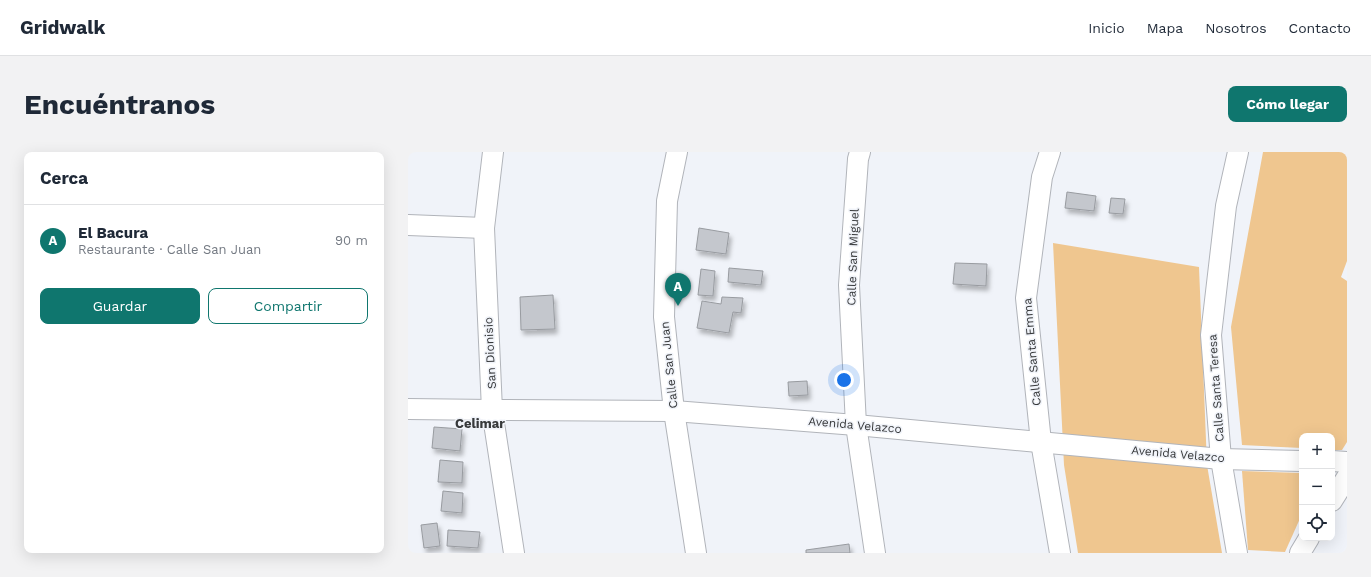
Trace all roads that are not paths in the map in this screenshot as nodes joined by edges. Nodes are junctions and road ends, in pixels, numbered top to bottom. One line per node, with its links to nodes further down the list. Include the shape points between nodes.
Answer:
1 (493, 152): 7 (street, San Dionisio)
2 (677, 152): 10 (street, Calle San Juan, via 667,201 664,317)
3 (860, 152): 11 (street, Calle San Miguel, via 849,286)
4 (1050, 152): 12 (street, Calle Santa Emma, via 1042,177 1026,298)
5 (1238, 152): 13 (street, Calle Santa Teresa, via 1226,206 1211,335)
6 (408, 225): 7 (street)
7 (484, 228): 9 (street, San Dionisio)
8 (408, 409): 9 (street, Avenida Velazco)
9 (492, 410): 10 (street, Avenida Velazco); 20 (street, San Dionisio)
10 (674, 411): 11 (street, Avenida Velazco); 21 (street, Calle San Juan)
11 (856, 425): 12 (street, Avenida Velazco); 22 (street, Calle San Miguel)
12 (1041, 442): 13 (street, Avenida Velazco); 23 (street, Calle Santa Emma)
13 (1221, 459): 14 (street, Avenida Velazco); 24 (street, Calle Santa Teresa)
14 (1299, 461)
15 (1335, 461): 16 (street)
16 (1347, 462)
17 (1347, 477): 18 (street)
18 (1335, 496)
19 (1307, 541): 25 (street)
20 (514, 553)
21 (696, 553)
22 (875, 553)
23 (1060, 553)
24 (1237, 553)
25 (1300, 553)

